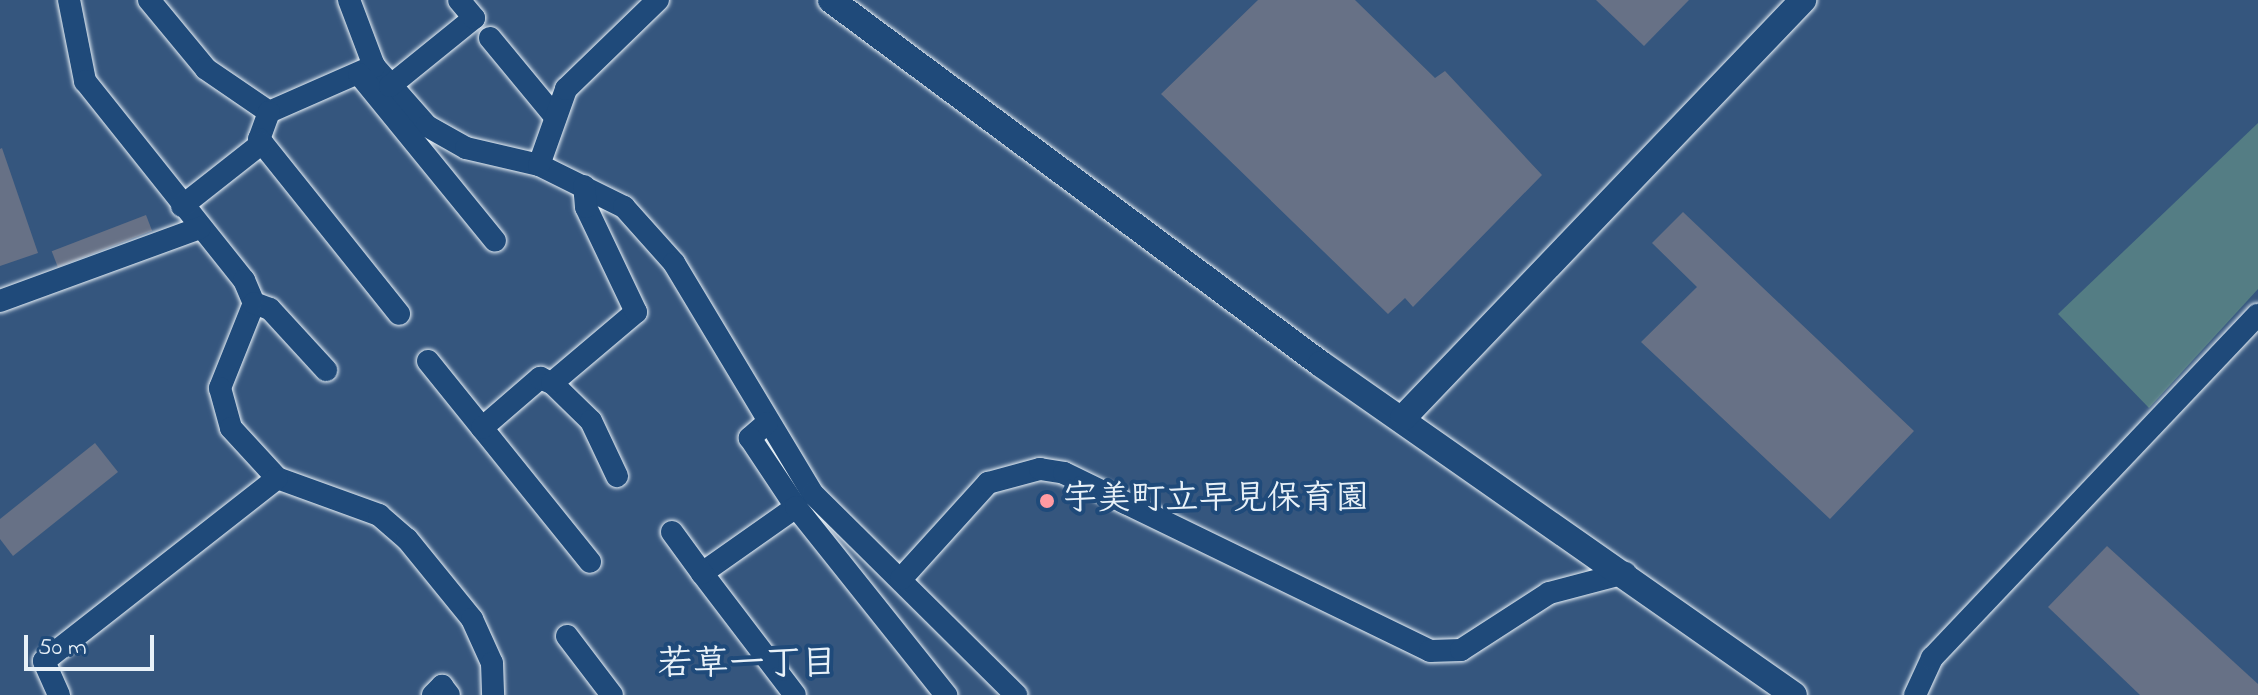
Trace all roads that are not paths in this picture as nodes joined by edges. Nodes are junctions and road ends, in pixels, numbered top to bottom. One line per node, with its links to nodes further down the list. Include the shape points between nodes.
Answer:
1 (69, 0): 16 (street, via 85,81)
2 (149, 0): 11 (street, via 206,69)
3 (349, 0): 9 (street)
4 (459, 0): 10 (street, via 474,18)
5 (658, 0): 12 (street, via 583,69)
6 (831, 0): 26 (street)
7 (1803, 0): 26 (street)
8 (490, 38): 12 (street)
9 (367, 70): 10 (street); 11 (street); 18 (street)
10 (390, 86): 14 (street, via 427,126 466,148)
11 (269, 112): 13 (street)
12 (552, 113): 14 (street)
13 (262, 143): 16 (street); 21 (street)
14 (539, 165): 15 (street)
15 (584, 186): 25 (street, via 586,207 636,312); 27 (street, via 624,207 674,263)
16 (182, 206): 17 (street)
17 (200, 228): 19 (street); 20 (street)
18 (495, 241)
19 (0, 301)
20 (254, 303): 24 (street, via 270,309); 30 (street, via 220,388 231,428)
21 (399, 314)
22 (2258, 315): 47 (street, via 1932,658)
23 (428, 361): 28 (street)
24 (326, 370)
25 (552, 383): 28 (street, via 540,378); 29 (street, via 591,421)
26 (1403, 418): 35 (street)
27 (767, 423): 31 (street, via 750,438); 36 (street, via 813,494)
28 (482, 428): 33 (street)
29 (617, 476)
30 (277, 478): 38 (street, via 44,661); 41 (street, via 379,515 407,539 472,619 492,663)
31 (796, 507): 34 (street); 44 (street)
32 (672, 532): 34 (street)
33 (590, 562)
34 (702, 573): 43 (street)
35 (1625, 573): 36 (street, via 1549,593 1461,650 1430,651 1064,473 1040,469 988,483); 46 (street)
36 (901, 579): 45 (street)
37 (567, 636): 42 (street)
38 (59, 695)
39 (433, 695): 40 (street, via 442,686)
40 (449, 695)
41 (493, 695)
42 (612, 695)
43 (795, 695)
44 (946, 695)
45 (1016, 695)
46 (1794, 695)
47 (1915, 695)

